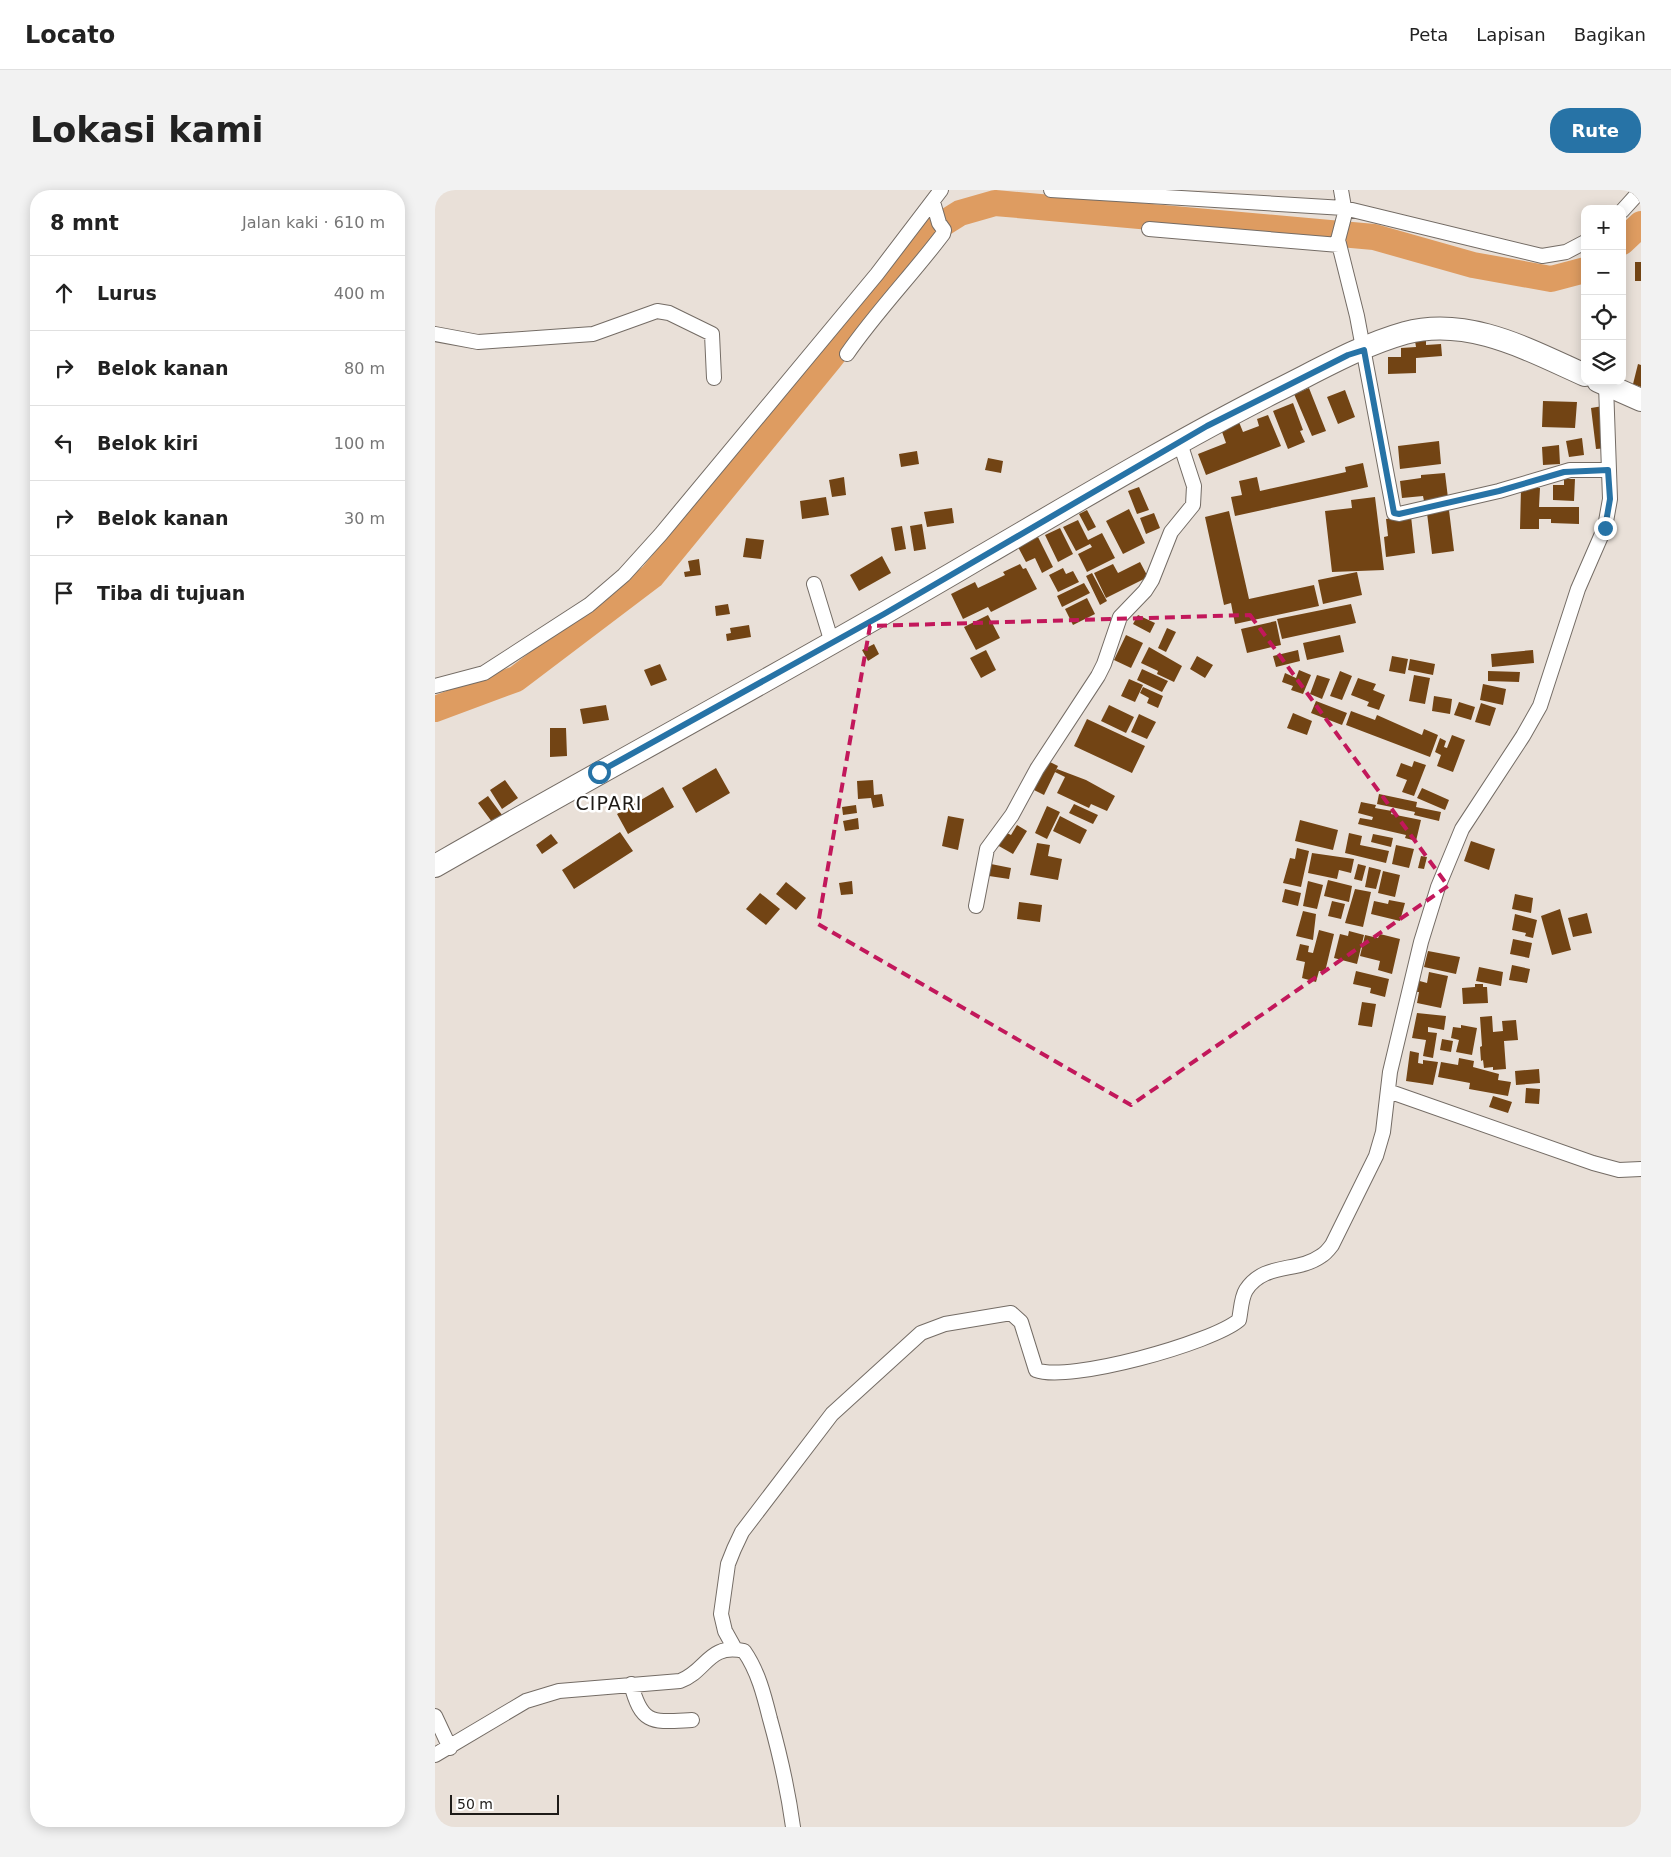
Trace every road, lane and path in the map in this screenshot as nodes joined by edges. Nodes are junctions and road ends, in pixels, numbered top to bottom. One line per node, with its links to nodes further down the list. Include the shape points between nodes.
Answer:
1 (1051, 190): 6 (street)
2 (1341, 190): 6 (street)
3 (1641, 190): 5 (street)
4 (937, 196): 12 (street, via 943,234 919,266 885,302); 22 (street, via 877,274 661,534 617,582 589,605 484,673)
5 (1626, 207)
6 (1344, 211): 8 (street); 9 (street, via 1542,256 1566,252)
7 (1149, 229): 8 (street)
8 (1338, 243): 11 (street)
9 (1581, 244)
10 (435, 334): 14 (street, via 478,342 593,334 652,311 663,311 712,334)
11 (1364, 350): 13 (main road, via 1406,333 1441,329 1475,331 1522,347); 18 (main road, via 1348,355); 19 (street, via 1394,513 1499,491 1570,470)
12 (847, 354)
13 (1581, 373)
14 (714, 378)
15 (1602, 385): 19 (street)
16 (1607, 385): 17 (main road)
17 (1641, 400)
18 (1180, 443): 21 (main road); 24 (street, via 1194,486 1193,505 1171,532 1145,591 1120,617 1098,676 1037,768 1012,815 987,849)
19 (1608, 470): 25 (street, via 1610,499 1605,528 1579,589 1540,706 1462,829 1438,887 1421,942)
20 (814, 584): 21 (street)
21 (832, 643): 23 (main road)
22 (435, 686)
23 (435, 866)
24 (976, 906)
25 (1388, 1091): 26 (street, via 1593,1163 1619,1170); 27 (street, via 1383,1132 1376,1156 1332,1245 1321,1256 1304,1264 1260,1276 1245,1291 1239,1320 1231,1326 1177,1349 1073,1372 1053,1373 1036,1370 1021,1322 1011,1313 945,1324 921,1334 833,1414 742,1532 728,1564 721,1614 725,1632)
26 (1641, 1169)
27 (735, 1649): 28 (street, via 718,1652 680,1681); 33 (street, via 744,1652 751,1661 762,1690 786,1777)
28 (631, 1684): 30 (street, via 637,1704 648,1718); 31 (street, via 540,1696)
29 (435, 1716): 31 (street)
30 (692, 1720)
31 (450, 1748): 32 (street)
32 (435, 1755)
33 (793, 1827)

